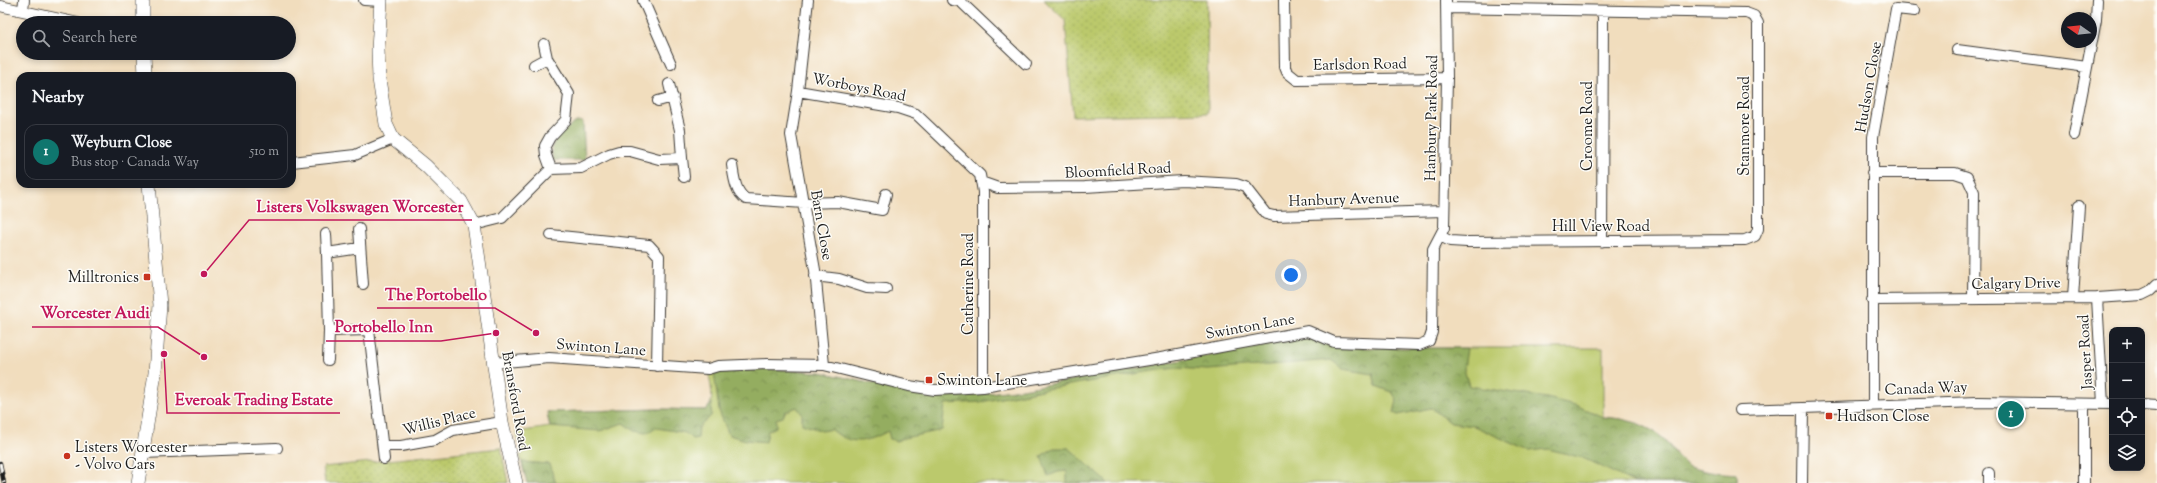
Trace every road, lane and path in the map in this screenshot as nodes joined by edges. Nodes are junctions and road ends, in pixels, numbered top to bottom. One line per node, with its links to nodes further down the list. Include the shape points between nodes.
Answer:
1 (24, 0): 12 (street)
2 (143, 0): 16 (main road)
3 (364, 0): 9 (street)
4 (643, 0): 21 (street)
5 (808, 0): 28 (street, Barn Close)
6 (952, 0): 22 (street, via 960,1)
7 (1284, 0): 26 (street, Earlsdon Road, via 1285,67 1286,72 1296,80)
8 (2097, 0): 24 (street, via 2096,20)
9 (381, 1): 32 (main road, Bransford Road, via 379,79 386,124)
10 (1446, 4): 13 (street); 26 (street, Hanbury Park Road)
11 (0, 6): 12 (street)
12 (23, 11): 15 (street)
13 (1603, 11): 48 (street, Stanmore Road, via 1746,13 1754,16 1758,23); 52 (street, Croome Road)
14 (1915, 11): 37 (street, Hudson Close, via 1896,9 1873,137)
15 (46, 16)
16 (143, 16)
17 (544, 44): 19 (street)
18 (1957, 50): 24 (street)
19 (547, 58): 23 (street); 36 (street, via 569,94 566,120 545,146)
20 (144, 60): 25 (main road)
21 (671, 64)
22 (1026, 64)
23 (534, 65)
24 (2087, 66): 31 (street)
25 (145, 72)
26 (1447, 78): 45 (street, Hanbury Park Road)
27 (670, 84): 29 (street)
28 (798, 91): 39 (street, Worboys Road, via 898,108 916,114 980,175); 43 (street, Barn Close, via 791,135)
29 (672, 97): 30 (street); 33 (street, via 680,130)
30 (658, 101)
31 (2074, 135)
32 (393, 139): 34 (street, via 355,155); 46 (main road, Bransford Road, via 426,166 461,201)
33 (682, 158): 36 (street, via 659,159 630,151 619,151 580,168); 38 (street)
34 (296, 162)
35 (732, 165): 43 (street, via 735,184 746,199)
36 (551, 169): 46 (street, via 502,218)
37 (1872, 173): 61 (street, via 1955,173 1966,177 1974,192); 62 (street, Hudson Close)
38 (684, 177)
39 (981, 182): 42 (street, Bloomfield Road, via 1005,188 1085,187 1183,181 1236,184 1245,187); 68 (street, Catherine Road)
40 (149, 188): 79 (main road, via 160,305 155,373)
41 (886, 194): 43 (street, via 882,210 838,202)
42 (1253, 196): 45 (street, Hanbury Avenue, via 1266,214 1274,216)
43 (804, 202): 55 (street, Barn Close)
44 (2079, 206): 59 (street)
45 (1444, 211): 51 (street, Hanbury Park Road, via 1444,228)
46 (474, 225): 65 (main road, Bransford Road)
47 (359, 229): 53 (street)
48 (1758, 229): 52 (street, Hill View Road, via 1755,236 1745,240)
49 (326, 234): 54 (street)
50 (551, 235): 67 (street, via 649,245 656,251 659,256)
51 (1440, 236): 52 (street, Hill View Road, via 1450,241 1468,242); 68 (street, Swinton Lane, via 1433,249 1432,332 1429,341 1419,344 1334,342 1308,331)
52 (1602, 242)
53 (360, 248): 54 (street); 56 (street)
54 (327, 253): 63 (street)
55 (815, 276): 58 (street, via 840,279 867,288); 66 (street, Barn Close)
56 (363, 284)
57 (2157, 284): 60 (street, Calgary Drive, via 2142,295)
58 (886, 289)
59 (2073, 298): 60 (street, Calgary Drive); 61 (street, Calgary Drive)
60 (2097, 298): 70 (street, Jasper Road)
61 (1973, 299): 62 (street, Calgary Drive)
62 (1872, 300): 71 (street, Hudson Close)
63 (329, 331): 64 (street); 77 (street, Willis Place, via 369,330)
64 (328, 360)
65 (493, 363): 67 (street, Swinton Lane, via 549,358); 76 (main road, Bransford Road)
66 (824, 365): 67 (street, Swinton Lane, via 767,364 718,366 708,369); 68 (street, Swinton Lane, via 935,390)
67 (657, 366)
68 (983, 387)
69 (2084, 404): 70 (street, Canada Way); 71 (street, Canada Way, via 1978,402); 84 (street)
70 (2108, 404)
71 (1873, 405): 74 (street, Canada Way)
72 (2145, 405): 73 (street)
73 (2157, 406)
74 (1803, 409): 75 (street, Canada Way); 83 (street)
75 (1740, 410)
76 (502, 422): 77 (street, Willis Place, via 453,430 435,440 401,446); 82 (main road, Bransford Road)
77 (383, 446): 80 (street, Willis Place)
78 (277, 448): 79 (street)
79 (143, 453): 81 (main road)
80 (384, 459)
81 (138, 483)
82 (516, 483)
83 (1802, 483)
84 (2084, 483)

